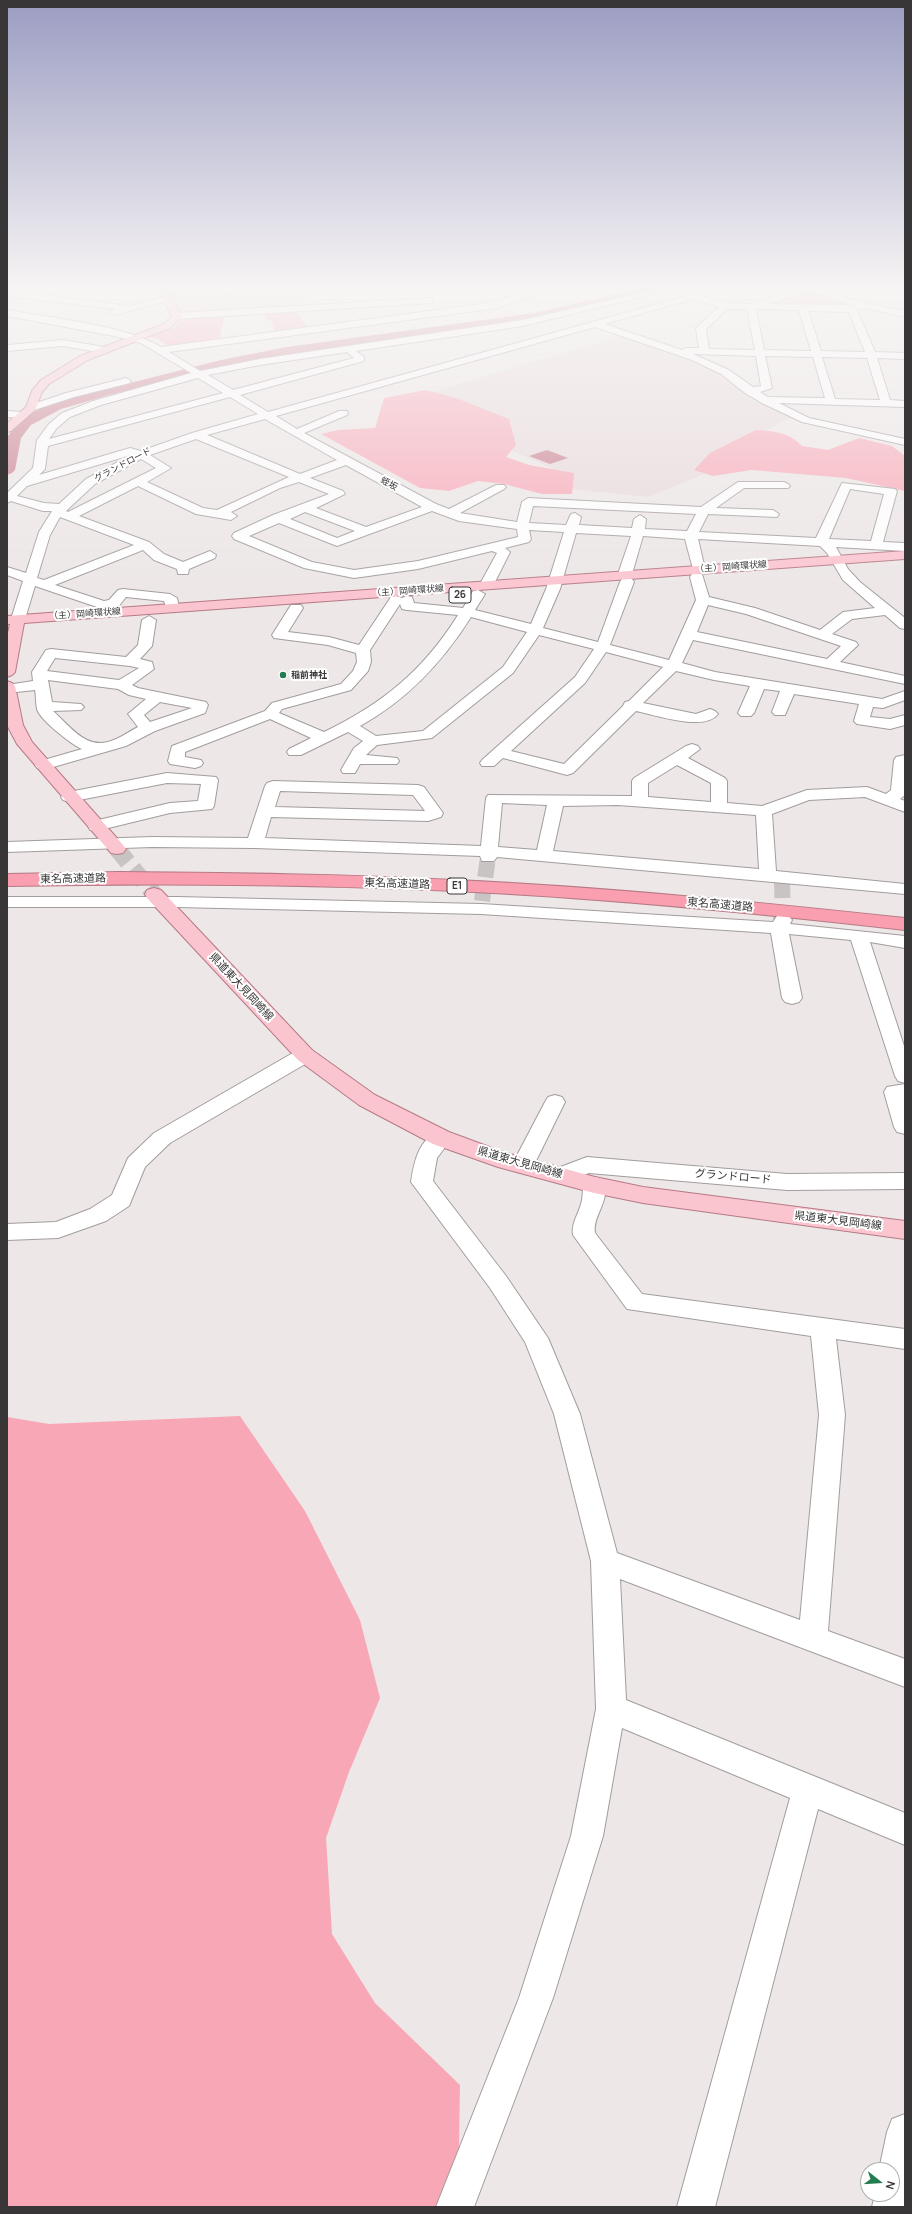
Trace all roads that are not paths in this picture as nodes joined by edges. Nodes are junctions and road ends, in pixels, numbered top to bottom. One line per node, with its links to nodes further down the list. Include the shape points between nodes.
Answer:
1 (37, 391): 18 (main road)
2 (84, 391): 18 (street)
3 (138, 391): 35 (street, via 66,415 43,440 39,469)
4 (227, 391): 10 (street, 蛭坂)
5 (241, 391): 10 (street)
6 (351, 391): 21 (street, グランドロード)
7 (751, 391): 12 (street)
8 (827, 391): 13 (street)
9 (882, 391): 14 (street)
10 (231, 394): 16 (street); 21 (street, 蛭坂)
11 (171, 400): 16 (street)
12 (766, 401): 13 (street); 28 (street, via 806,420)
13 (830, 402): 14 (street)
14 (886, 403): 15 (street)
15 (905, 404)
16 (183, 406): 23 (street)
17 (118, 409): 23 (street, via 72,420)
18 (27, 411): 20 (street); 22 (main road)
19 (343, 413): 24 (street)
20 (7, 414)
21 (265, 415): 24 (street, 蛭坂); 25 (street, グランドロード)
22 (7, 429)
23 (91, 432): 26 (street); 27 (street)
24 (296, 433): 31 (street, 蛭坂)
25 (196, 435): 30 (street, グランドロード); 33 (street)
26 (104, 438)
27 (48, 442)
28 (905, 442)
29 (117, 445): 30 (street)
30 (136, 452): 34 (street, via 165,468); 35 (street); 44 (street, グランドロード, via 76,493)
31 (346, 461): 33 (street); 40 (street, 蛭坂)
32 (789, 474): 36 (street)
33 (300, 477): 41 (street, via 339,494); 45 (street)
34 (138, 482): 44 (street); 45 (street, via 200,511)
35 (26, 483): 38 (street)
36 (784, 486): 43 (street, via 742,484); 47 (street)
37 (500, 487): 46 (street)
38 (8, 498): 44 (street)
39 (578, 505): 42 (street); 50 (street, via 528,502); 51 (street)
40 (432, 507): 46 (street, 蛭坂); 52 (street)
41 (305, 508): 48 (street); 52 (street)
42 (642, 508): 43 (street); 53 (street)
43 (704, 510): 47 (street); 54 (street)
44 (63, 512): 57 (street); 72 (street, グランドロード, via 45,532)
45 (218, 514): 49 (street)
46 (449, 514): 50 (street, 蛭坂, via 489,524)
47 (773, 514): 55 (street)
48 (277, 518): 49 (street); 52 (street, via 337,542)
49 (265, 523): 70 (street, via 238,536 309,565)
50 (522, 526): 51 (street, 蛭坂); 59 (street, via 525,539)
51 (573, 529): 53 (street, 蛭坂); 73 (street)
52 (366, 531)
53 (638, 533): 54 (street, 蛭坂); 71 (street)
54 (690, 536): 55 (street, 蛭坂); 69 (street)
55 (763, 539): 56 (street, 蛭坂)
56 (821, 542): 58 (street, 蛭坂); 58 (street, via 846,485 891,491); 64 (street, via 833,551)
57 (145, 545): 61 (street, via 158,557 183,569); 66 (street)
58 (876, 545): 60 (street, 蛭坂)
59 (495, 547): 70 (street, via 418,565); 75 (street, via 504,552)
60 (905, 547)
61 (210, 555)
62 (905, 555): 64 (main road, （主）岡崎環状線 / 26)
63 (78, 559): 66 (street)
64 (840, 564): 65 (main road, （主）岡崎環状線 / 26); 69 (main road, （主）岡崎環状線 / 26); 81 (street, via 854,584)
65 (905, 564)
66 (93, 565): 68 (street); 74 (street)
67 (7, 571): 72 (street)
68 (110, 572)
69 (698, 573): 71 (main road, （主）岡崎環状線 / 26); 78 (street)
70 (354, 574): 76 (street, via 350,577 349,590)
71 (626, 578): 73 (main road, （主）岡崎環状線 / 26); 89 (street)
72 (30, 579): 74 (street); 84 (street, グランドロード)
73 (554, 584): 75 (main road, （主）岡崎環状線 / 26); 86 (street)
74 (43, 585): 79 (street, via 103,605 113,604 123,593 170,598)
75 (482, 589): 76 (main road, （主）岡崎環状線 / 26); 77 (main road, （主）岡崎環状線 / 26); 82 (street)
76 (356, 595): 79 (main road, （主）岡崎環状線 / 26)
77 (401, 600): 80 (main road, （主）岡崎環状線 / 26); 82 (street, via 407,606); 90 (street)
78 (703, 600): 87 (street); 88 (street, via 750,611)
79 (172, 607): 84 (main road, （主）岡崎環状線 / 26)
80 (296, 608): 83 (main road, （主）岡崎環状線 / 26); 90 (street, via 280,635 329,641)
81 (889, 611): 85 (street); 88 (street, via 848,615)
82 (467, 612): 86 (street); 114 (street, via 437,657 398,694)
83 (149, 620): 84 (main road, （主）岡崎環状線 / 26); 91 (street, via 145,646)
84 (12, 624): 94 (main road)
85 (905, 625)
86 (536, 629): 89 (street); 117 (street, via 508,670 427,735)
87 (689, 635): 92 (street); 93 (street)
88 (822, 635): 92 (street, via 851,645)
89 (603, 646): 93 (street); 105 (street, via 580,680 495,758 567,770)
90 (363, 650): 111 (street, via 365,658 360,674 346,687 276,706)
91 (130, 662): 95 (street, via 51,653 39,672); 98 (street, via 143,663 147,665 147,669)
92 (829, 665): 96 (street)
93 (673, 666): 97 (street); 105 (street)
94 (7, 672)
95 (40, 680): 98 (street); 99 (street); 107 (street)
96 (905, 680)
97 (759, 683): 100 (street); 110 (street)
98 (122, 685): 102 (street, via 134,692)
99 (7, 687): 125 (main road, via 15,725 25,744)
100 (789, 688): 103 (street); 109 (street)
101 (905, 695): 104 (street)
102 (157, 697): 115 (street, via 136,714); 115 (street, via 201,705 200,710)
103 (867, 701): 104 (street, via 883,704); 113 (street, via 862,721 890,724)
104 (889, 701): 108 (street)
105 (630, 705): 112 (street, via 697,719)
106 (76, 707): 107 (street)
107 (44, 708): 118 (street, via 51,718 78,742)
108 (905, 708)
109 (780, 712)
110 (746, 713)
111 (270, 714): 116 (street); 124 (street, via 178,749 176,761)
112 (710, 714)
113 (905, 720)
114 (348, 726): 116 (street); 117 (street)
115 (147, 729): 118 (street, via 132,735 122,743)
116 (324, 738): 120 (street)
117 (373, 741): 123 (street, via 360,751 353,764)
118 (97, 750): 125 (street)
119 (692, 750): 121 (street)
120 (295, 752)
121 (677, 759): 129 (street, via 640,781); 130 (street, via 719,781)
122 (905, 760): 127 (street, via 902,760 899,792)
123 (391, 761)
124 (194, 763)
125 (42, 765): 126 (main road)
126 (69, 797): 134 (main road); 134 (street, via 167,778 210,780 206,806 170,808)
127 (888, 800): 131 (street); 132 (street, via 867,792 807,795)
128 (556, 801): 129 (street); 138 (street, via 494,798); 139 (street)
129 (640, 801): 130 (street)
130 (719, 807): 132 (street)
131 (905, 807)
132 (764, 811): 141 (street)
133 (265, 812): 133 (street, via 273,786 418,790 435,813 428,816); 135 (street)
134 (96, 826): 137 (main road)
135 (255, 843): 137 (street); 138 (street)
136 (7, 847): 137 (street)
137 (115, 847)
138 (488, 854): 139 (street)
139 (544, 855): 141 (street)
140 (7, 868): 146 (highway, 東名高速道路 / E1, via 163,866 414,871 692,888)
141 (779, 878): 143 (street)
142 (7, 880): 148 (highway, 東名高速道路 / E1, via 160,878 411,884 690,902)
143 (905, 889)
144 (158, 898): 145 (street); 147 (street, via 481,905); 153 (main road, 県道東大見岡崎線)
145 (7, 902)
146 (905, 911)
147 (781, 924): 149 (street); 151 (street)
148 (905, 924)
149 (859, 936): 150 (street); 152 (street)
150 (905, 942)
151 (792, 998)
152 (898, 1042): 154 (street)
153 (304, 1055): 158 (main road, 県道東大見岡崎線, via 367,1100); 166 (street, via 162,1138 136,1163 121,1200 98,1215 58,1230)
154 (905, 1076)
155 (905, 1091): 157 (street, via 894,1092)
156 (555, 1102): 159 (street)
157 (905, 1127)
158 (441, 1138): 159 (main road, 県道東大見岡崎線, via 498,1159); 169 (street, via 426,1156 422,1182 498,1282 536,1338 567,1414)
159 (523, 1165): 160 (main road, 県道東大見岡崎線)
160 (563, 1175): 161 (street, グランドロード, via 587,1165); 163 (main road, 県道東大見岡崎線)
161 (702, 1175): 162 (street, グランドロード, via 787,1182); 164 (street)
162 (905, 1181)
163 (594, 1185): 164 (main road, 県道東大見岡崎線); 167 (street, via 593,1203 584,1235 636,1302)
164 (698, 1203): 165 (main road, 県道東大見岡崎線)
165 (905, 1230)
166 (7, 1232)
167 (822, 1328): 168 (street); 170 (street, via 832,1434)
168 (905, 1339)
169 (605, 1561): 170 (street); 172 (street)
170 (813, 1639): 171 (street)
171 (905, 1674)
172 (610, 1709): 173 (street); 176 (street, via 587,1836 536,1998)
173 (808, 1789): 174 (street); 177 (street)
174 (905, 1829)
175 (905, 2132): 178 (street)
176 (455, 2207)
177 (696, 2207)
178 (891, 2207)

